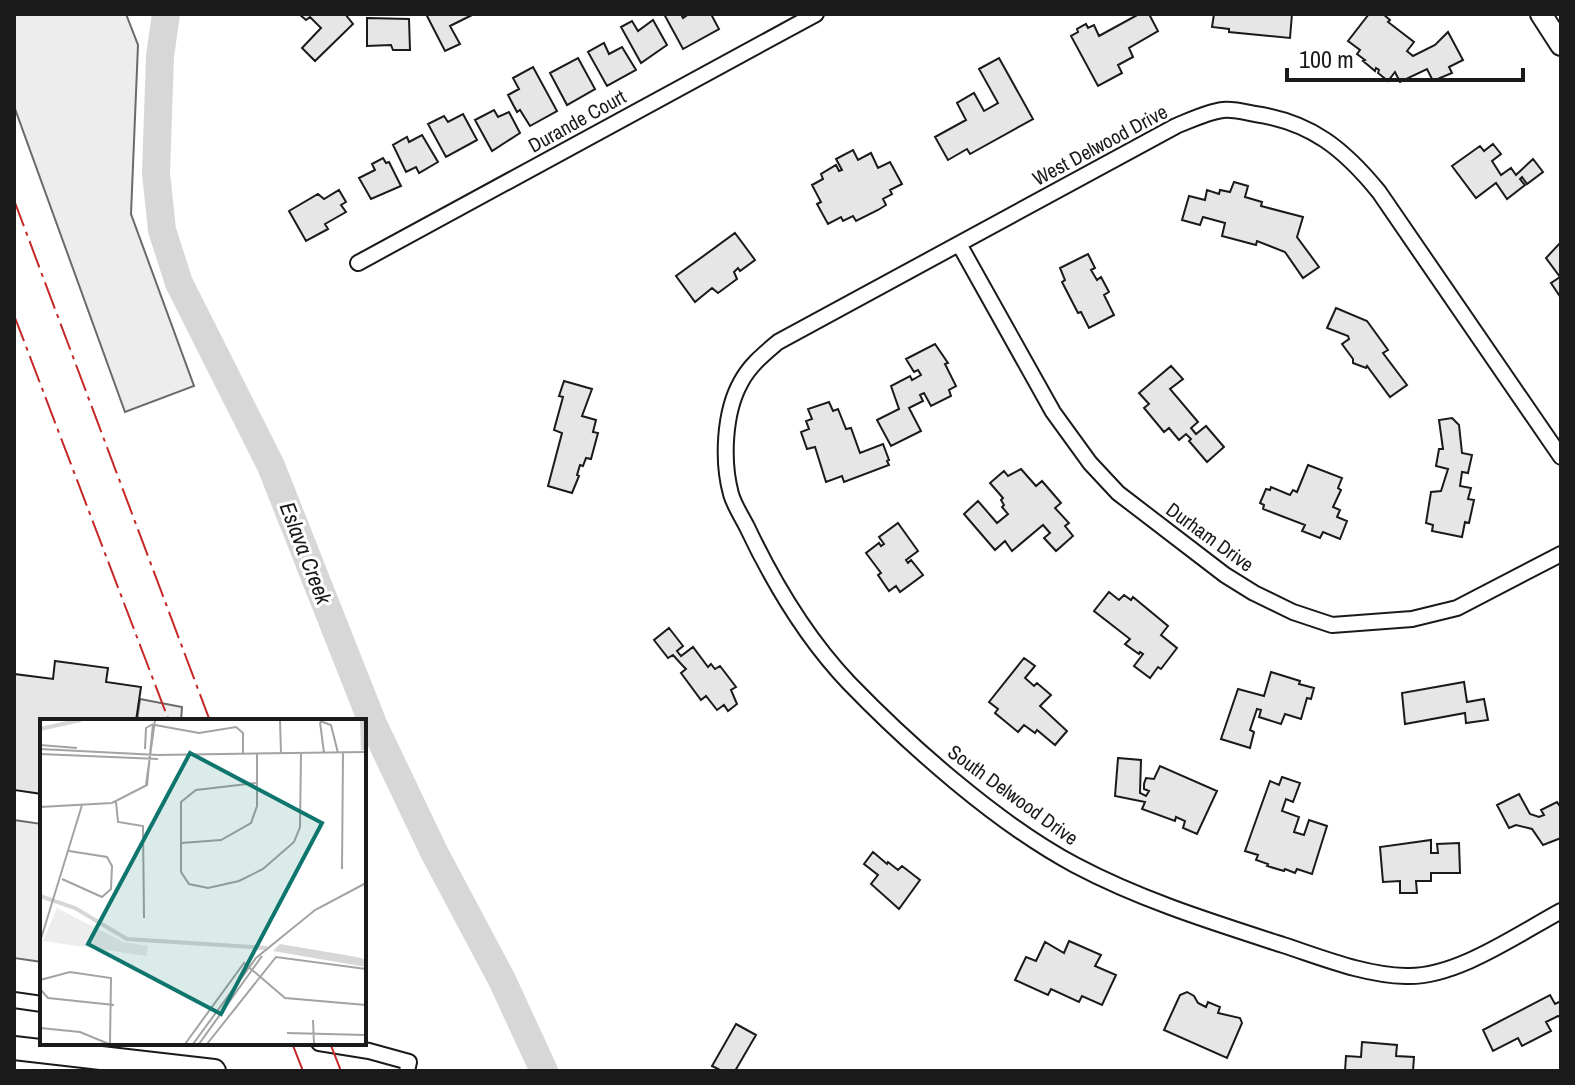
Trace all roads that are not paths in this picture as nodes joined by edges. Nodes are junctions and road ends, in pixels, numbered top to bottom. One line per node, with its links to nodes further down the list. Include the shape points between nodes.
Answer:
1 (816, 14): 5 (street, Durande Court)
2 (1541, 14): 3 (main road)
3 (1561, 45)
4 (959, 244): 6 (street, West Delwood Drive, via 778,342); 7 (street, West Delwood Drive, via 1176,126 1226,110 1299,125 1354,162 1379,192); 8 (street, Durham Drive, via 1053,412 1090,463 1118,493 1254,593 1332,625 1412,619 1457,608)
5 (358, 263)
6 (756, 361): 9 (street, South Delwood Drive, via 731,410 728,465 731,495 769,573 847,681 918,750 1024,832 1074,865 1168,908 1359,969 1395,975 1436,972 1471,960)
7 (1561, 457)
8 (1561, 554)
9 (1561, 911)
10 (14, 1000): 11 (street)
11 (40, 1004)
12 (332, 1045): 15 (street, via 409,1062)
13 (14, 1048): 14 (main road)
14 (214, 1071)
15 (407, 1071)

